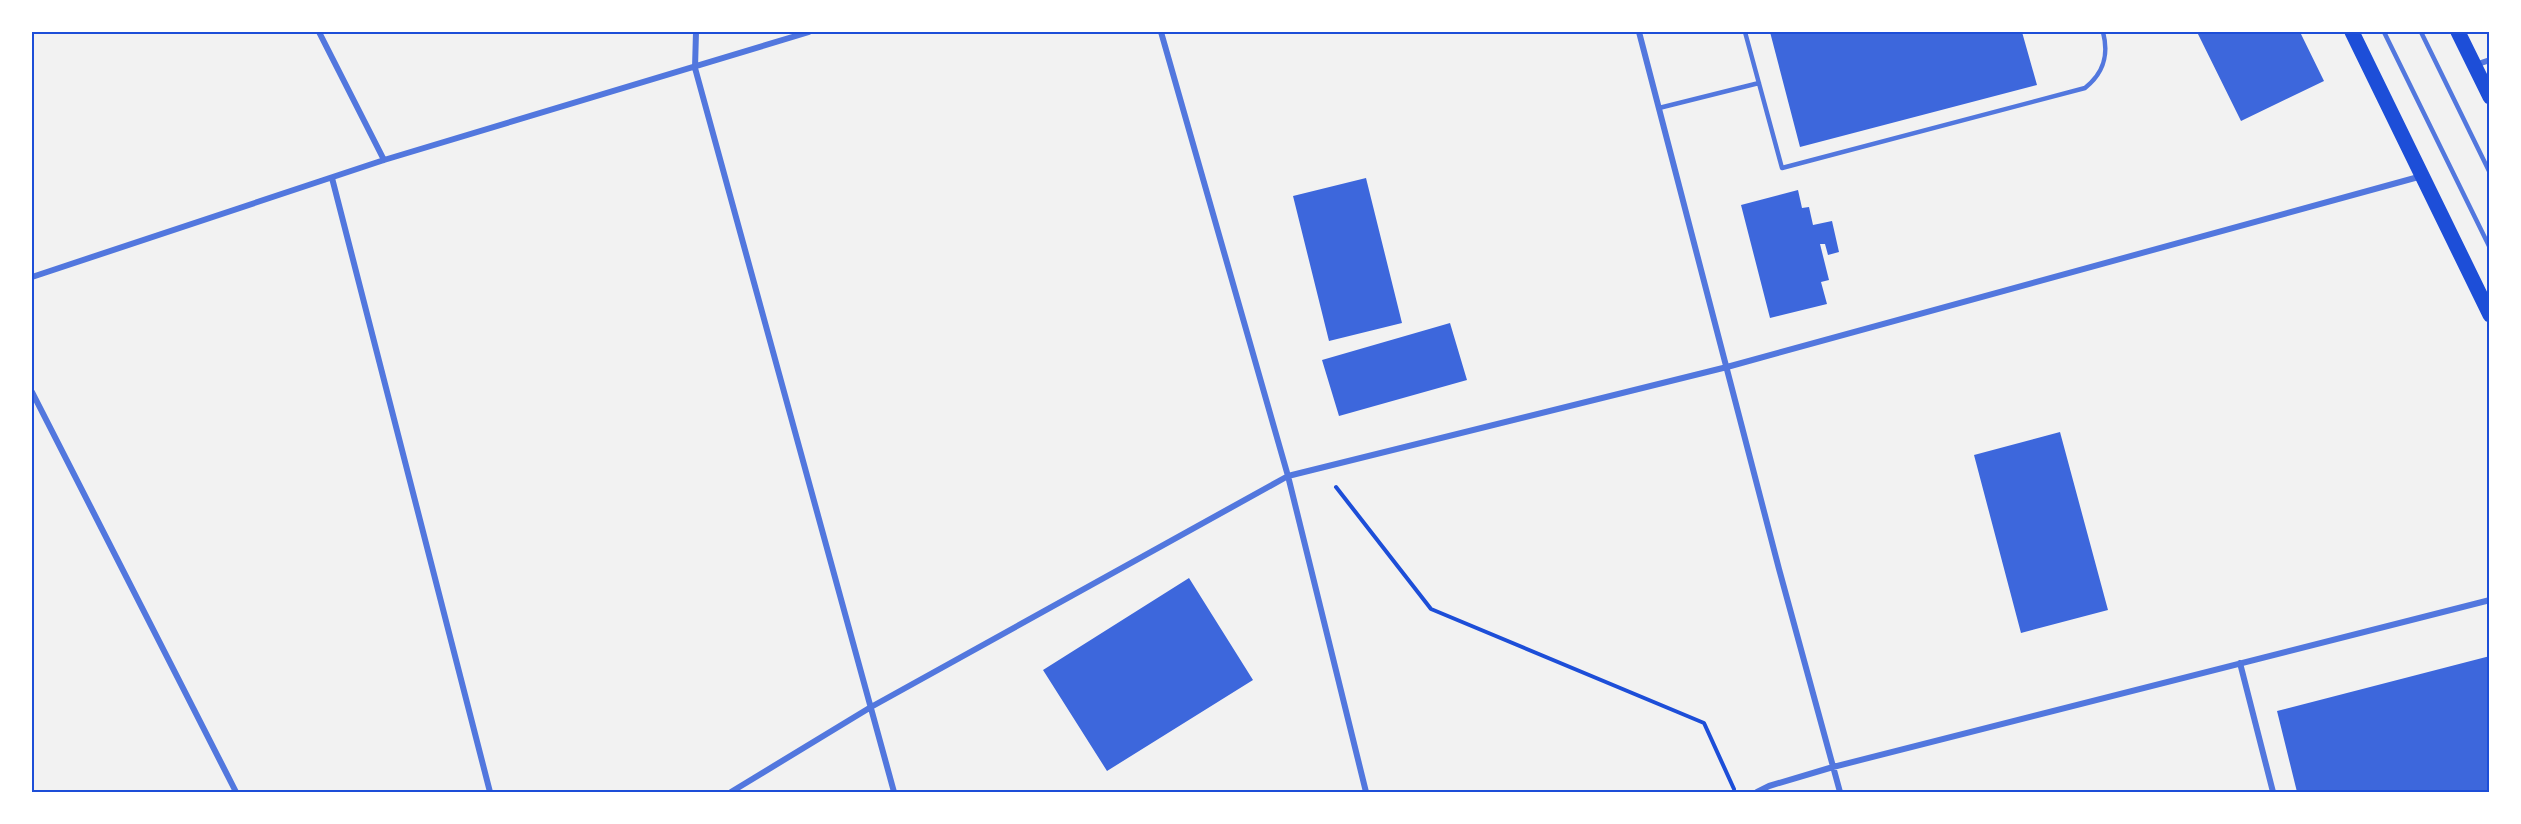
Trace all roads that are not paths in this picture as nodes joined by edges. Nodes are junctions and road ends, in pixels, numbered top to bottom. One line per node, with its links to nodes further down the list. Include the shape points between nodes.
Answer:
1 (319, 32): 18 (street)
2 (696, 32): 14 (street)
3 (809, 32): 14 (street)
4 (1161, 32): 27 (street)
5 (1639, 32): 17 (street)
6 (1745, 32): 15 (lane)
7 (2103, 32): 15 (lane, via 2106,56 2085,88 1782,168)
8 (2352, 32): 20 (main road)
9 (2384, 32): 22 (lane)
10 (2421, 32): 19 (lane)
11 (2458, 32): 13 (main road)
12 (2490, 60): 13 (street)
13 (2474, 65): 16 (main road)
14 (695, 68): 18 (street); 30 (street)
15 (1759, 83): 17 (lane)
16 (2490, 97)
17 (1659, 108): 25 (street)
18 (384, 160): 21 (street)
19 (2490, 173)
20 (2422, 176): 24 (main road); 25 (street)
21 (332, 178): 23 (street); 33 (street)
22 (2490, 248)
23 (32, 277)
24 (2490, 315)
25 (1727, 367): 27 (street); 31 (street)
26 (32, 392): 32 (street)
27 (1288, 476): 30 (street); 36 (street)
28 (2490, 600): 29 (street)
29 (2240, 663): 31 (street); 39 (street)
30 (871, 707): 34 (street); 35 (street)
31 (1833, 766): 37 (street); 38 (street)
32 (236, 792)
33 (490, 792)
34 (731, 792)
35 (894, 792)
36 (1366, 792)
37 (1757, 792)
38 (1840, 792)
39 (2273, 792)

